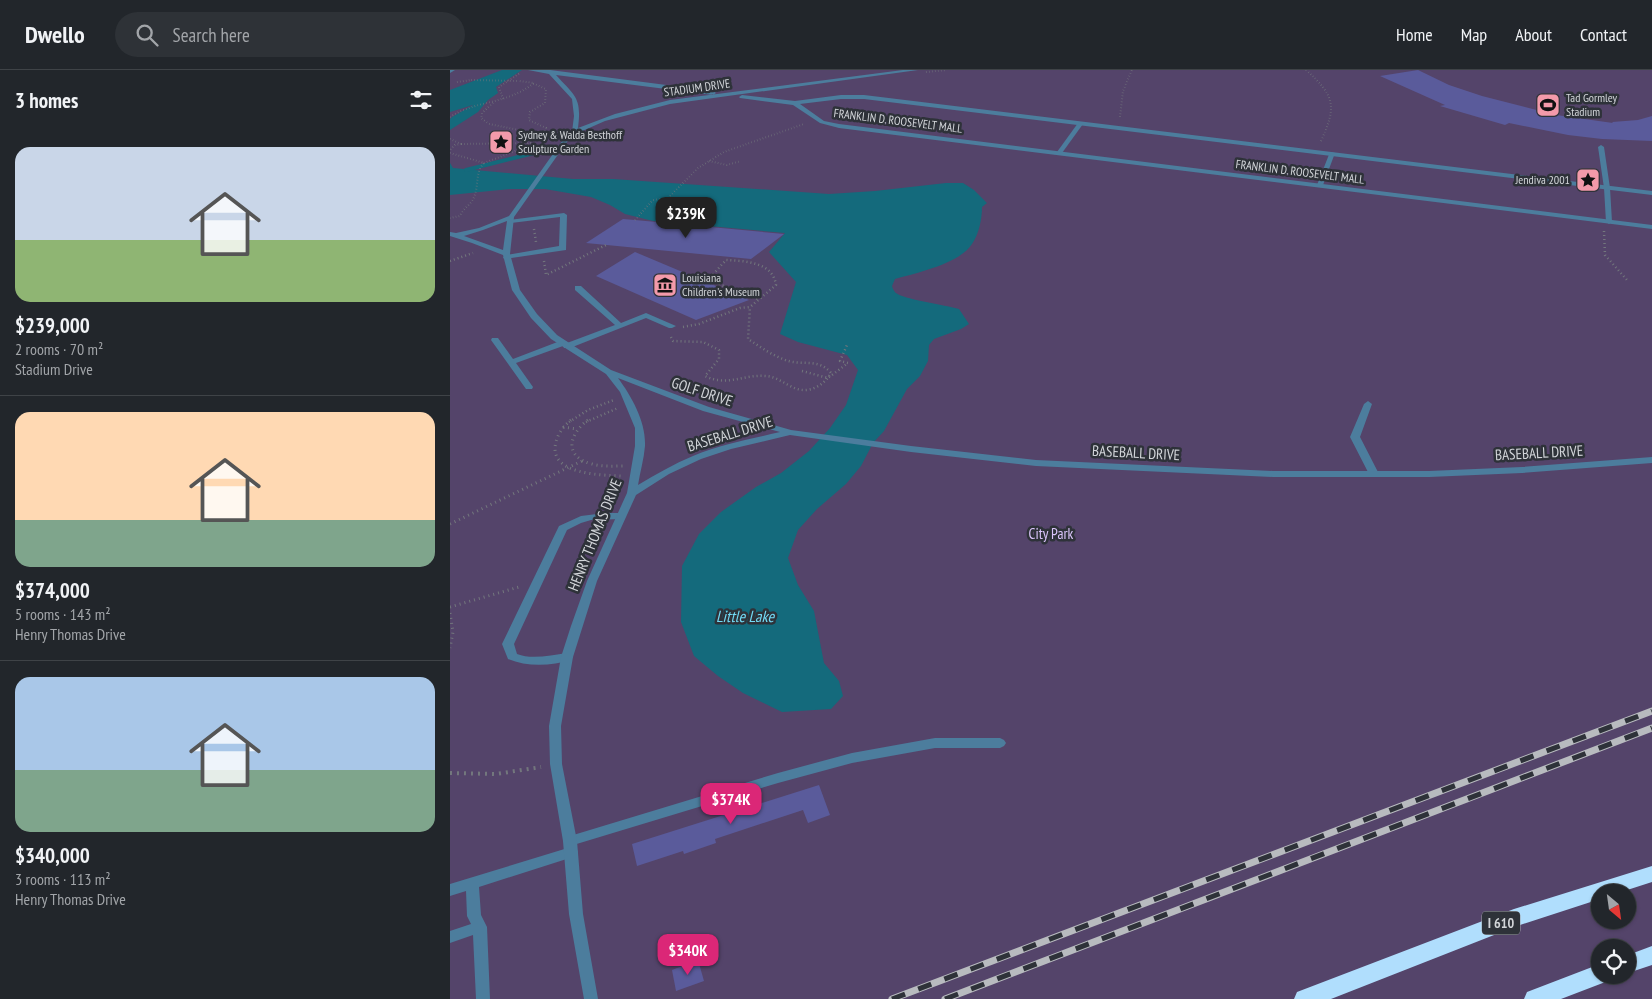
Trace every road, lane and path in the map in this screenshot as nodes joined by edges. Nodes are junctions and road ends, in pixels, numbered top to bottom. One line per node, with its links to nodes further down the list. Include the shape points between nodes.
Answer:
1 (525, 70): 10 (path, via 499,87)
2 (531, 70): 6 (street)
3 (915, 70): 9 (street, STADIUM DRIVE)
4 (1132, 70): 14 (path, via 1123,91)
5 (1306, 70): 22 (path, via 1326,87 1333,106 1333,116)
6 (553, 71): 9 (street); 17 (street, via 575,99)
7 (450, 82): 8 (path, bridge)
8 (532, 83): 10 (path, via 525,90); 18 (path, via 546,89 545,103 530,112 529,120 546,128)
9 (726, 95): 12 (street); 17 (street, STADIUM DRIVE, via 635,110)
10 (503, 99): 11 (path)
11 (491, 103): 13 (path, via 461,110); 18 (path, via 481,118 489,124)
12 (796, 103): 16 (street, FRANKLIN D. ROOSEVELT MALL, via 864,97); 25 (street, FRANKLIN D. ROOSEVELT MALL, via 822,122 839,126)
13 (450, 117)
14 (1119, 122)
15 (806, 123): 28 (path, via 724,152)
16 (1080, 124): 25 (street); 26 (street, FRANKLIN D. ROOSEVELT MALL)
17 (575, 132): 34 (street, HENRY THOMAS DRIVE, via 567,138)
18 (544, 135): 20 (path)
19 (450, 140): 21 (path)
20 (531, 143): 21 (path); 29 (path)
21 (461, 144): 24 (path, via 455,145)
22 (1320, 146)
23 (1601, 146): 31 (street)
24 (450, 152): 29 (path)
25 (1060, 152): 30 (street, FRANKLIN D. ROOSEVELT MALL)
26 (1332, 153): 30 (street); 31 (street, FRANKLIN D. ROOSEVELT MALL)
27 (740, 160): 28 (path, via 732,165)
28 (709, 161): 35 (path, via 668,198 653,200)
29 (483, 164): 33 (path, via 474,199 462,214)
30 (1320, 185): 36 (street, FRANKLIN D. ROOSEVELT MALL)
31 (1607, 188): 32 (street, FRANKLIN D. ROOSEVELT MALL); 36 (street)
32 (1652, 193)
33 (450, 218)
34 (511, 219): 38 (street, via 481,230); 39 (street, HENRY THOMAS DRIVE); 39 (street, via 564,215 564,248)
35 (635, 220)
36 (1608, 222): 37 (street, FRANKLIN D. ROOSEVELT MALL); 40 (path, via 1604,230 1605,254)
37 (1652, 227)
38 (453, 235): 39 (street)
39 (506, 255): 47 (street, HENRY THOMAS DRIVE, via 516,290 534,316)
40 (1627, 280)
41 (578, 288): 44 (street)
42 (758, 299): 42 (path, via 776,285 771,273 762,266 726,260 707,281); 43 (path)
43 (750, 308): 52 (path, via 748,339 786,360 820,363 831,373); 52 (path, via 740,308 683,327 671,336 673,341 699,341 713,344 719,350 719,359 705,376 713,382 769,376 802,390 818,386)
44 (620, 326): 45 (street, via 646,315); 47 (street)
45 (672, 326)
46 (495, 340): 49 (street)
47 (565, 344): 49 (street); 50 (street, HENRY THOMAS DRIVE)
48 (848, 345): 52 (path, via 840,361 848,363)
49 (511, 362): 53 (street)
50 (609, 372): 54 (street, HENRY THOMAS DRIVE); 58 (street, GOLF DRIVE, via 706,409)
51 (802, 372): 52 (path)
52 (828, 378)
53 (529, 387)
54 (628, 401): 56 (path, via 586,410); 57 (path); 62 (street, HENRY THOMAS DRIVE, via 639,428)
55 (1368, 404): 63 (street, via 1355,436)
56 (562, 427): 57 (path); 61 (path, via 554,448 558,460)
57 (577, 429): 59 (path, via 571,447)
58 (790, 432): 63 (street, BASEBALL DRIVE, via 1036,463 1273,474); 64 (street, BASEBALL DRIVE, via 698,457)
59 (582, 460): 61 (path); 62 (path, via 600,466)
60 (1652, 460): 63 (street, BASEBALL DRIVE, via 1522,470)
61 (569, 468): 62 (path, via 592,476); 66 (path)
62 (636, 470): 64 (street, HENRY THOMAS DRIVE)
63 (1374, 474)
64 (632, 493): 65 (street, HENRY THOMAS DRIVE)
65 (621, 516): 67 (street, via 594,516 576,520 563,528); 71 (street, HENRY THOMAS DRIVE, via 592,580)
66 (450, 524)
67 (537, 582): 68 (path); 71 (street, via 508,644 512,656 534,661)
68 (450, 606)
69 (450, 613): 70 (path, via 453,632)
70 (450, 648)
71 (567, 658): 73 (street, HENRY THOMAS DRIVE, via 555,726)
72 (1000, 743): 75 (street, via 935,743 852,758 778,778)
73 (556, 764): 74 (path, via 496,774); 75 (street, HENRY THOMAS DRIVE)
74 (450, 773)
75 (570, 846): 77 (street); 85 (street, HENRY THOMAS DRIVE, via 576,914)
76 (1652, 874): 86 (highway, I 610, via 1514,918)
77 (472, 883): 78 (street); 79 (street, via 474,916)
78 (450, 890)
79 (480, 927): 80 (street); 84 (street)
80 (450, 936)
81 (1652, 955): 82 (highway)
82 (1636, 961)
83 (1591, 977): 87 (highway)
84 (483, 999)
85 (591, 999)
86 (1305, 999)
87 (1535, 999)

